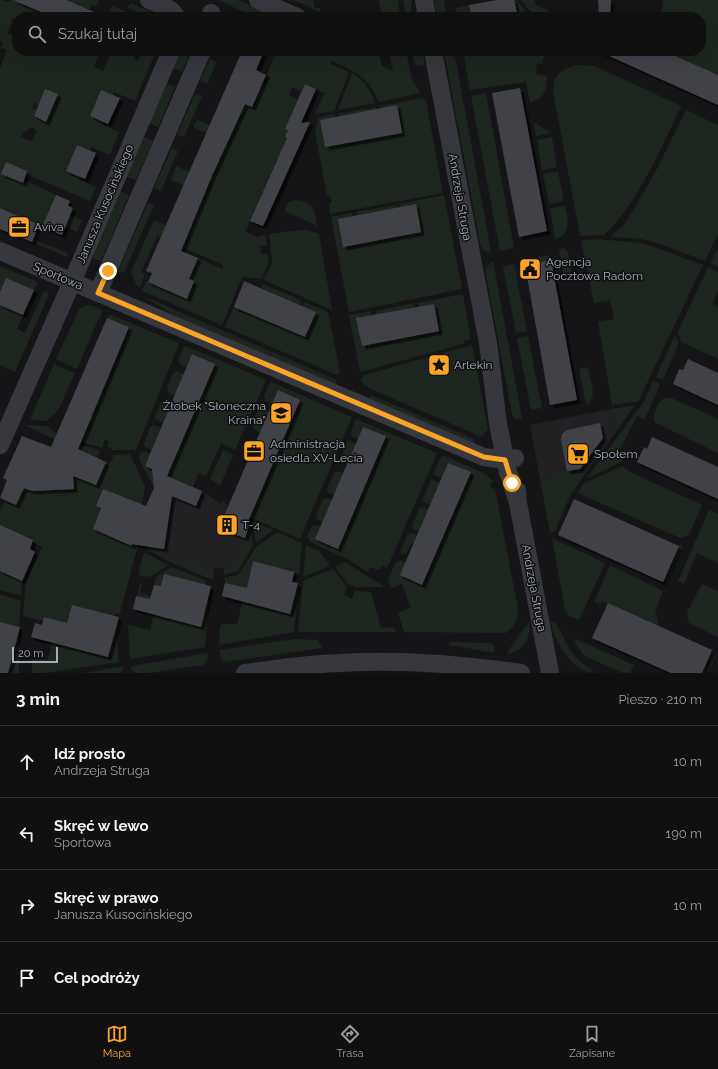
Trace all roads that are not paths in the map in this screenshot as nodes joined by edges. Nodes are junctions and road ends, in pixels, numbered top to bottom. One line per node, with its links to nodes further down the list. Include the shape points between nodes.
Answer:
1 (149, 0): 4 (street)
2 (258, 0): 5 (street)
3 (424, 0): 6 (street)
4 (172, 12)
5 (286, 12)
6 (426, 12)
7 (169, 56): 11 (street, Janusza Kusocińskiego)
8 (200, 56): 12 (street)
9 (434, 56): 14 (street, Andrzeja Struga, via 488,343 501,395)
10 (0, 251): 11 (street, Sportowa)
11 (72, 282): 12 (street, Sportowa); 13 (street, Janusza Kusocińskiego)
12 (98, 293): 14 (street, Sportowa, via 484,457)
13 (0, 445)
14 (510, 459): 17 (street, Andrzeja Struga)
15 (245, 673): 16 (street, via 330,663 368,662 464,666)
16 (521, 673)
17 (550, 673)

